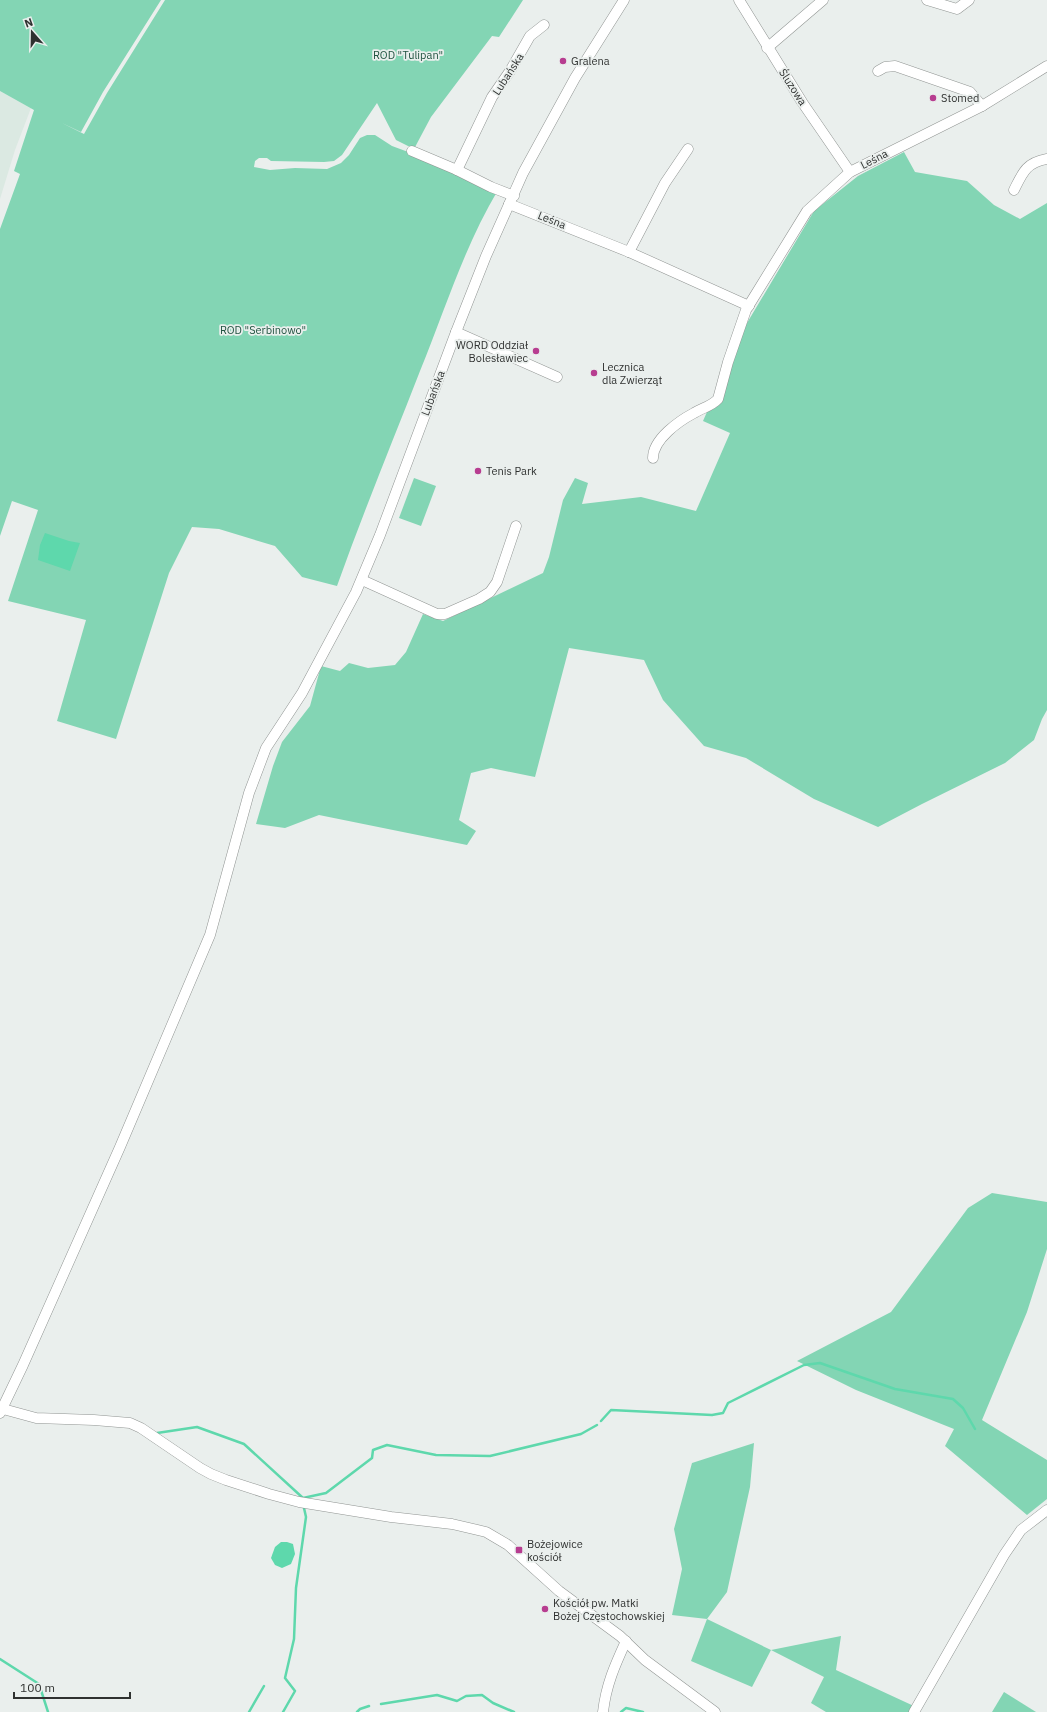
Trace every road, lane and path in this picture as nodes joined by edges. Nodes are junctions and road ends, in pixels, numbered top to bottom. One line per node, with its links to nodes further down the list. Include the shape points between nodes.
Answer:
1 (624, 0): 17 (street, Lubańska, via 572,84 533,154)
2 (739, 0): 7 (street, Śluzowa)
3 (823, 0): 7 (street)
4 (927, 0): 5 (street, via 957,8)
5 (969, 0)
6 (544, 25): 14 (street, Lubańska, via 530,36 492,97)
7 (768, 48): 15 (street, Śluzowa)
8 (1047, 67): 10 (street, Leśna)
9 (878, 71): 10 (street, via 895,66 970,92 978,98)
10 (982, 106): 15 (street, Leśna)
11 (688, 149): 18 (street, via 665,182)
12 (412, 152): 14 (street)
13 (1047, 159): 16 (street, via 1030,165 1023,172)
14 (457, 170): 17 (street)
15 (850, 172): 19 (street, Leśna, via 807,211)
16 (1014, 190)
17 (512, 200): 18 (street, Leśna); 20 (street, Lubańska)
18 (629, 252): 19 (street, Leśna)
19 (749, 306): 22 (street, Leśna, via 728,362 718,398 672,429 655,449)
20 (456, 332): 21 (street); 24 (street, Lubańska)
21 (557, 377)
22 (653, 458)
23 (516, 526): 24 (street, via 497,582 490,592 446,614 437,614)
24 (362, 580): 25 (street, Lubańska, via 302,693 266,748 249,792 210,934 120,1147)
25 (1, 1411): 27 (street, via 36,1418 130,1423 142,1428 211,1474 269,1494 299,1502 452,1524 486,1532 508,1545 559,1591)
26 (1047, 1510): 30 (street, via 1021,1530 1004,1555)
27 (626, 1641): 28 (street, via 605,1692); 29 (street, via 641,1657)
28 (603, 1712)
29 (715, 1712)
30 (914, 1712)

